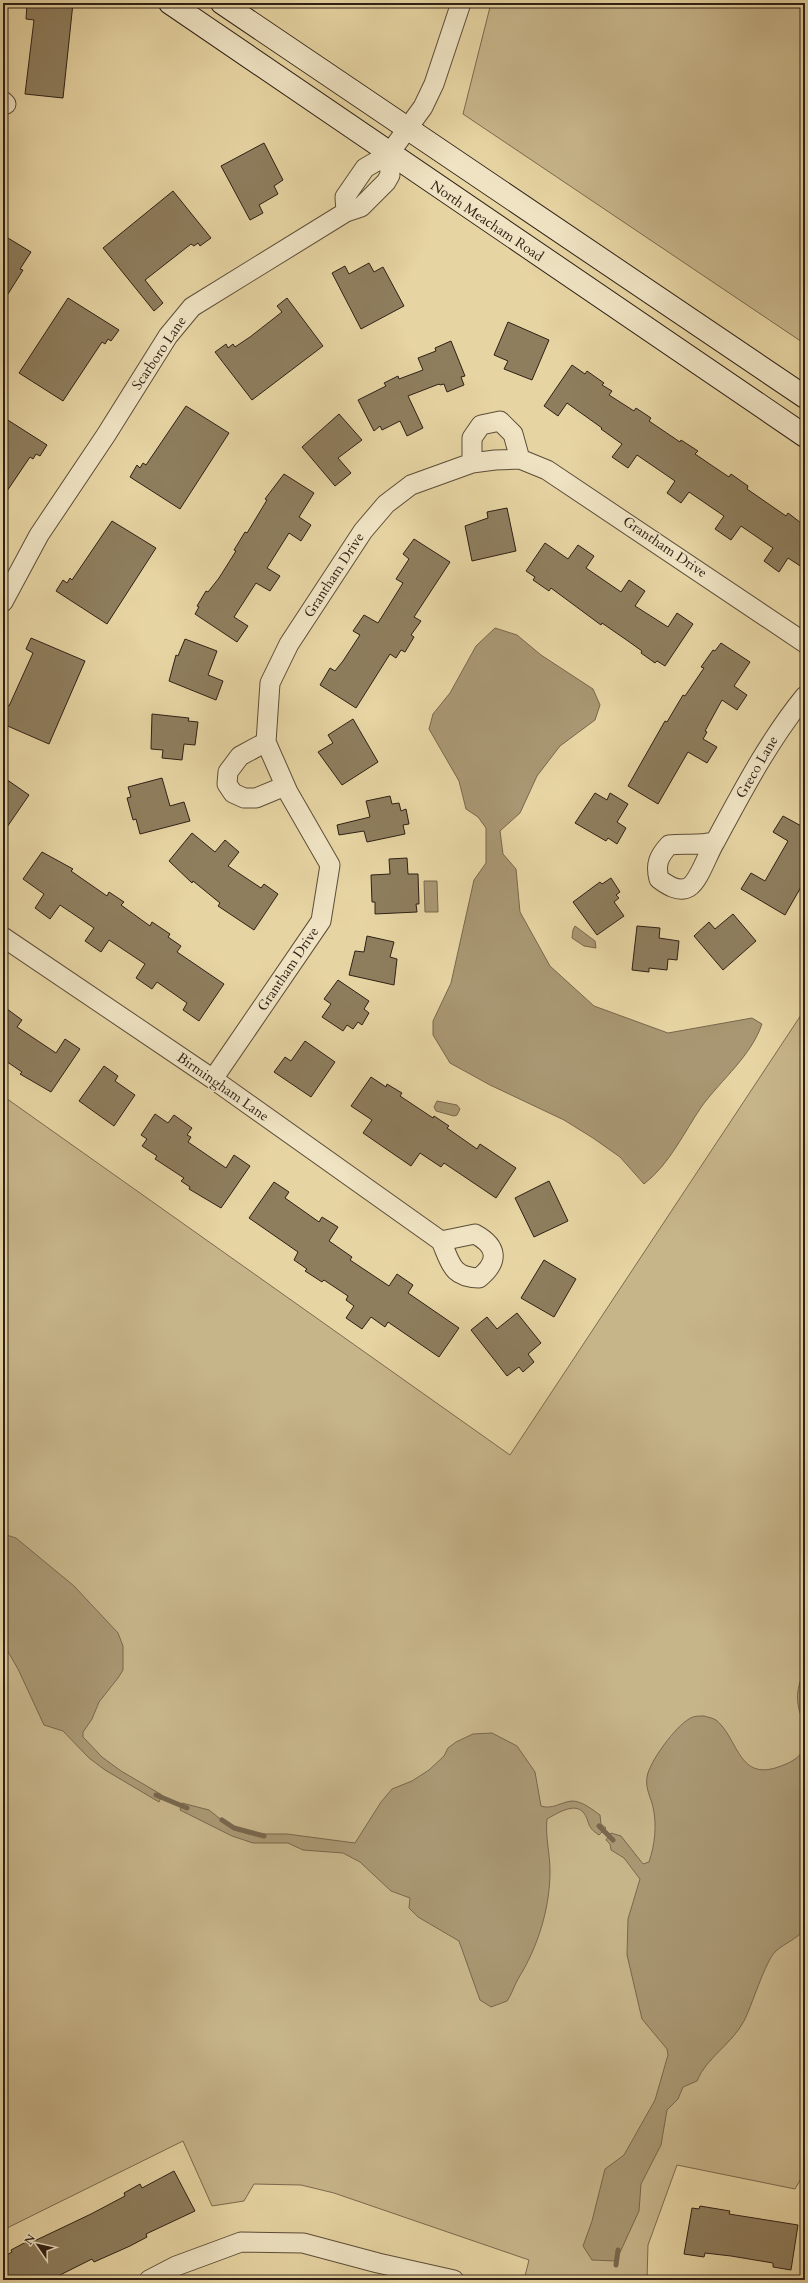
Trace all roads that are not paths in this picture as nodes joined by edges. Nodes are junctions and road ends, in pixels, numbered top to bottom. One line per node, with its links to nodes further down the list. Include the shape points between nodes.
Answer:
1 (170, 3): 5 (main road, North Meacham Road)
2 (222, 3): 4 (main road)
3 (461, 3): 4 (street, via 434,84)
4 (407, 129): 5 (street); 7 (main road)
5 (389, 154): 6 (street, via 364,168 345,197); 6 (street, Scarboro Lane, via 390,175 386,182 361,208); 8 (main road, North Meacham Road)
6 (346, 212): 11 (street, Scarboro Lane, via 192,307 168,336 106,435 39,534)
7 (805, 397)
8 (805, 436)
9 (520, 459): 10 (street, Grantham Drive); 10 (street, via 513,434 500,421 481,425 472,438); 12 (street, Grantham Drive, via 547,470 574,486)
10 (472, 463): 14 (street, Grantham Drive, via 411,485 386,504 363,531 289,644 270,683)
11 (3, 602)
12 (805, 643)
13 (805, 696): 16 (street, Greco Lane, via 783,722)
14 (266, 742): 15 (street, Grantham Drive); 15 (street, via 240,756 228,772 227,784 233,793 244,798 256,798)
15 (285, 786): 18 (street, Grantham Drive, via 330,865 321,921)
16 (714, 842)
17 (3, 937): 18 (street, Birmingham Lane)
18 (213, 1079): 19 (street, Birmingham Lane)
19 (441, 1241)
20 (148, 2280): 21 (street, via 176,2266 241,2242 303,2243)
21 (454, 2280)

